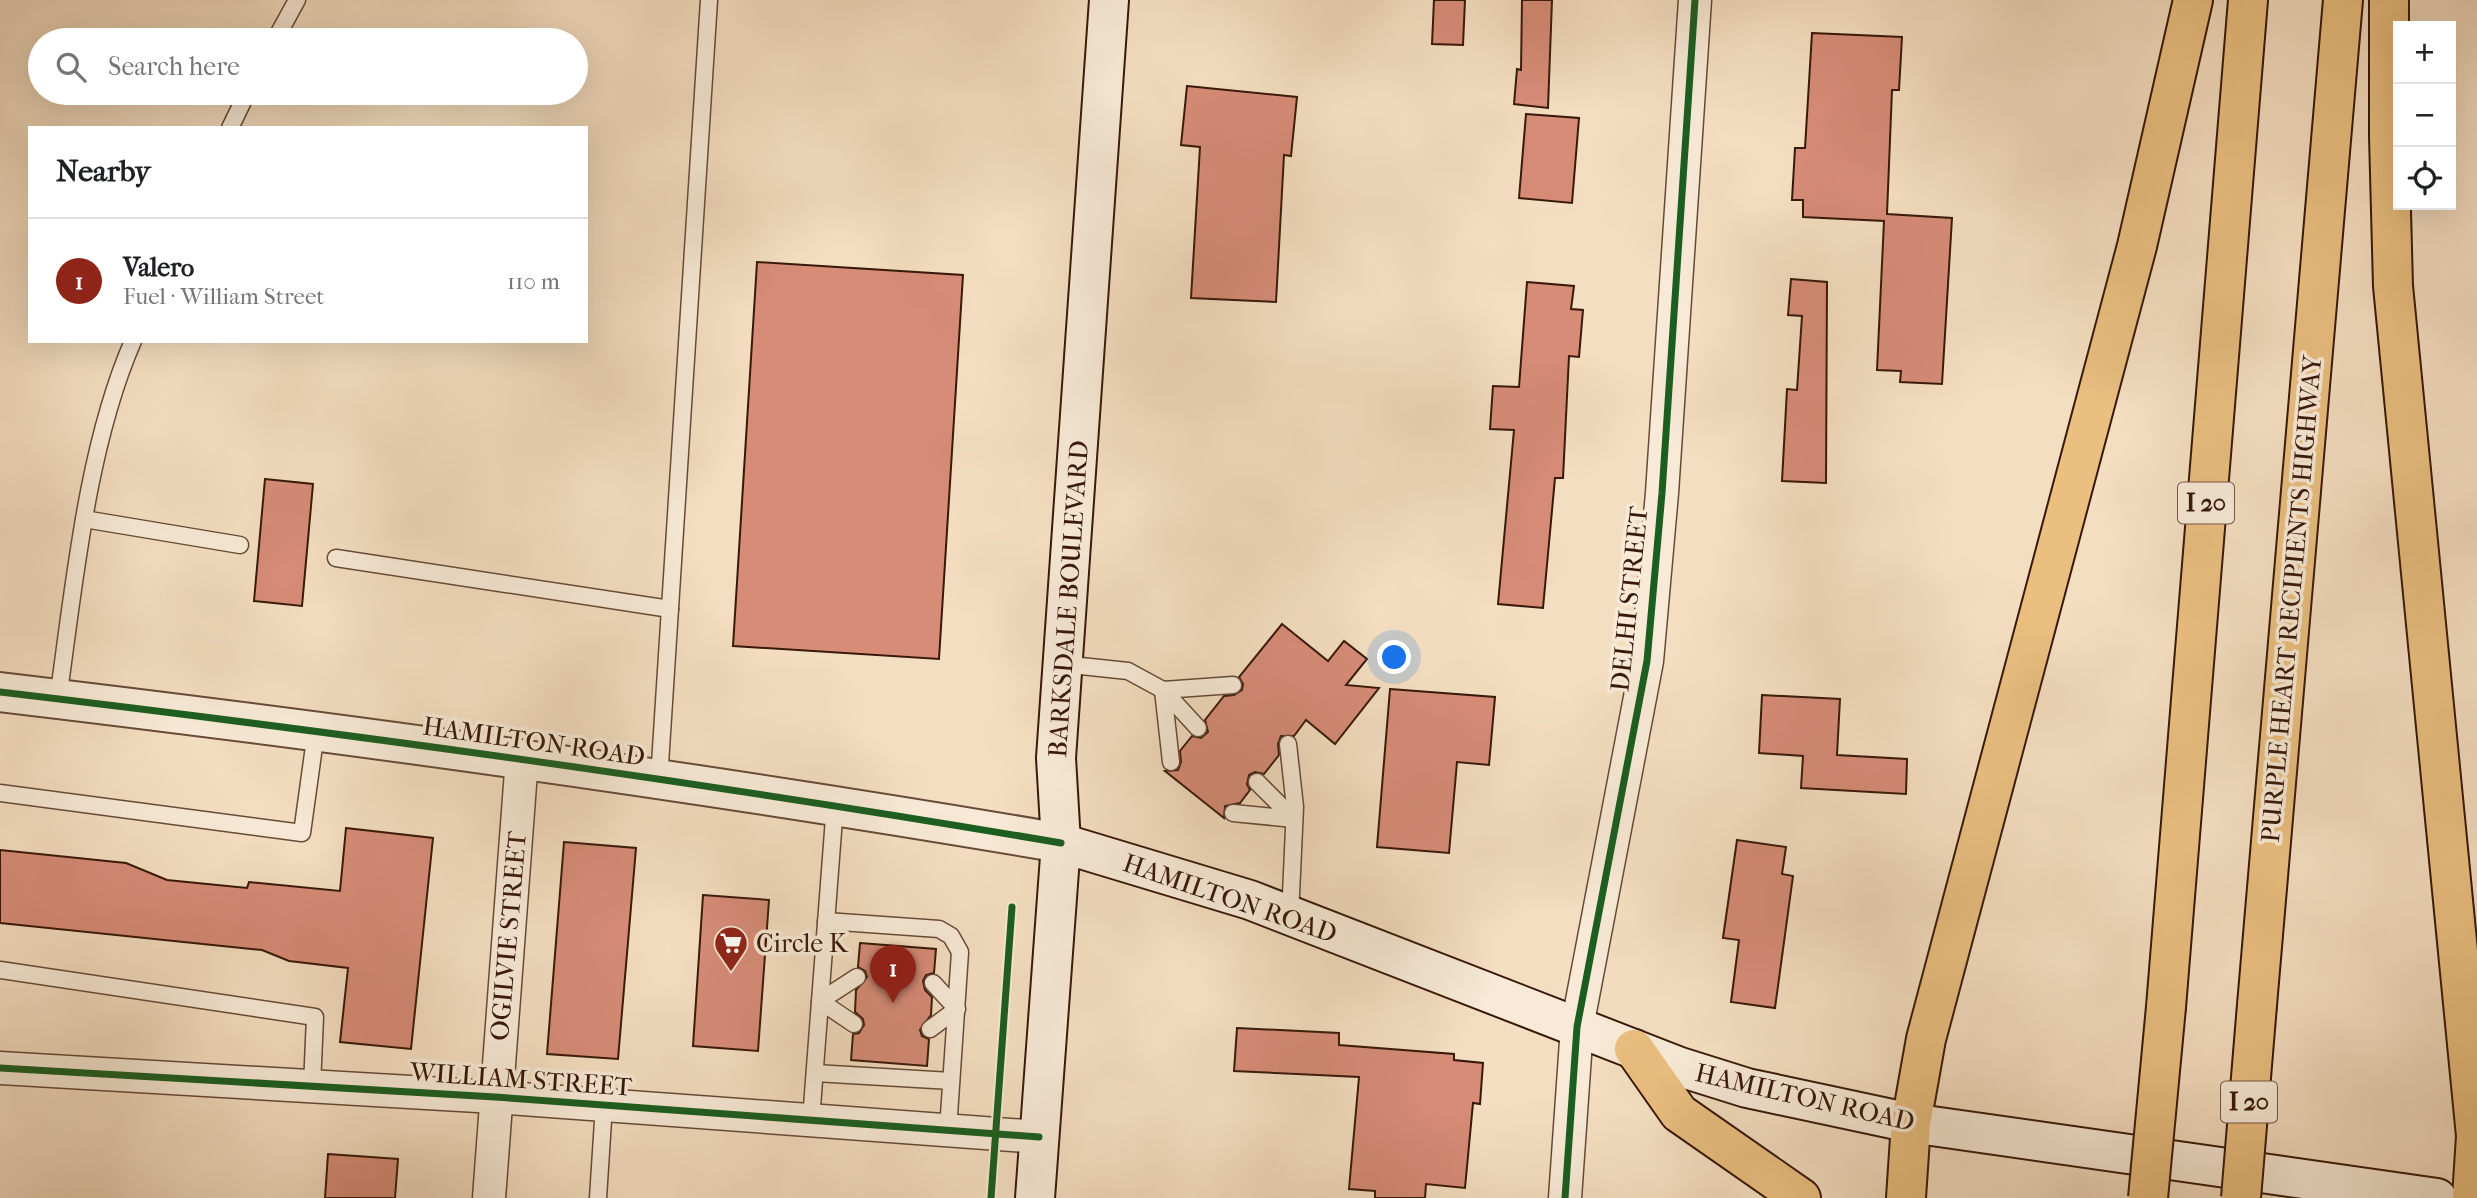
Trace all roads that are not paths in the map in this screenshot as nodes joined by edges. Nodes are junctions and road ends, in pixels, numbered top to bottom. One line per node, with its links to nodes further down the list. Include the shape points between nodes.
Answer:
1 (297, 0): 9 (lane)
2 (709, 0): 16 (lane)
3 (1109, 0): 17 (main road, BARKSDALE BOULEVARD)
4 (1696, 0): 42 (street, DELHI STREET, via 1647,661)
5 (2193, 0): 52 (highway, via 2137,246 1926,1038)
6 (2248, 0): 61 (highway, I 20, bridge)
7 (2343, 0): 62 (highway, PURPLE HEART RECIPIENTS HIGHWAY / I 20, bridge)
8 (2389, 0): 64 (highway, via 2393,286 2476,1136)
9 (282, 28)
10 (241, 105): 11 (lane)
11 (231, 126)
12 (132, 343): 13 (lane, via 107,419)
13 (85, 519): 14 (lane); 21 (lane)
14 (240, 545)
15 (336, 558): 16 (lane)
16 (670, 609): 27 (lane)
17 (1062, 664): 19 (lane, via 1128,671); 33 (main road, BARKSDALE BOULEVARD, via 1056,758)
18 (1233, 685): 19 (lane)
19 (1163, 690): 22 (lane); 26 (lane)
20 (1, 699): 21 (main road, HAMILTON ROAD)
21 (58, 699): 23 (main road, HAMILTON ROAD)
22 (1198, 728)
23 (316, 731): 25 (main road, HAMILTON ROAD); 29 (lane, via 302,833)
24 (1288, 744): 32 (lane)
25 (522, 758): 27 (main road, HAMILTON ROAD); 49 (street, OGILVIE STREET)
26 (1171, 762)
27 (659, 780): 30 (main road, HAMILTON ROAD)
28 (1257, 782): 32 (lane)
29 (0, 793)
30 (835, 804): 33 (main road, HAMILTON ROAD); 35 (lane)
31 (1233, 813): 32 (lane)
32 (1294, 819): 34 (lane)
33 (1061, 843): 34 (main road, HAMILTON ROAD); 54 (main road, BARKSDALE BOULEVARD)
34 (1290, 916): 42 (main road, HAMILTON ROAD)
35 (827, 921): 39 (lane); 40 (lane, via 939,929 951,936 960,952)
36 (0, 970): 48 (lane, via 315,1017)
37 (858, 977): 39 (lane)
38 (933, 983): 40 (lane)
39 (820, 1001): 41 (lane); 46 (lane)
40 (957, 1009): 43 (lane); 47 (lane)
41 (854, 1024)
42 (1577, 1027): 44 (main road, HAMILTON ROAD); 58 (street, DELHI STREET)
43 (930, 1029)
44 (1634, 1049): 52 (main road, HAMILTON ROAD, via 1746,1088); 59 (highway, via 1679,1112)
45 (0, 1068): 48 (street, WILLIAM STREET)
46 (815, 1073): 47 (lane); 51 (lane)
47 (951, 1081): 53 (lane)
48 (312, 1086): 49 (street, WILLIAM STREET)
49 (495, 1097): 50 (street, WILLIAM STREET); 55 (street, OGILVIE STREET)
50 (604, 1105): 51 (street, WILLIAM STREET); 56 (lane)
51 (811, 1120): 53 (street, WILLIAM STREET)
52 (1911, 1122): 60 (highway); 63 (main road, HAMILTON ROAD)
53 (948, 1130): 54 (street, WILLIAM STREET)
54 (1039, 1137): 57 (main road, BARKSDALE BOULEVARD)
55 (489, 1198)
56 (598, 1198)
57 (1035, 1198)
58 (1565, 1198)
59 (1801, 1198)
60 (1906, 1198)
61 (2148, 1198)
62 (2241, 1198)
63 (2437, 1198)
64 (2472, 1198)

